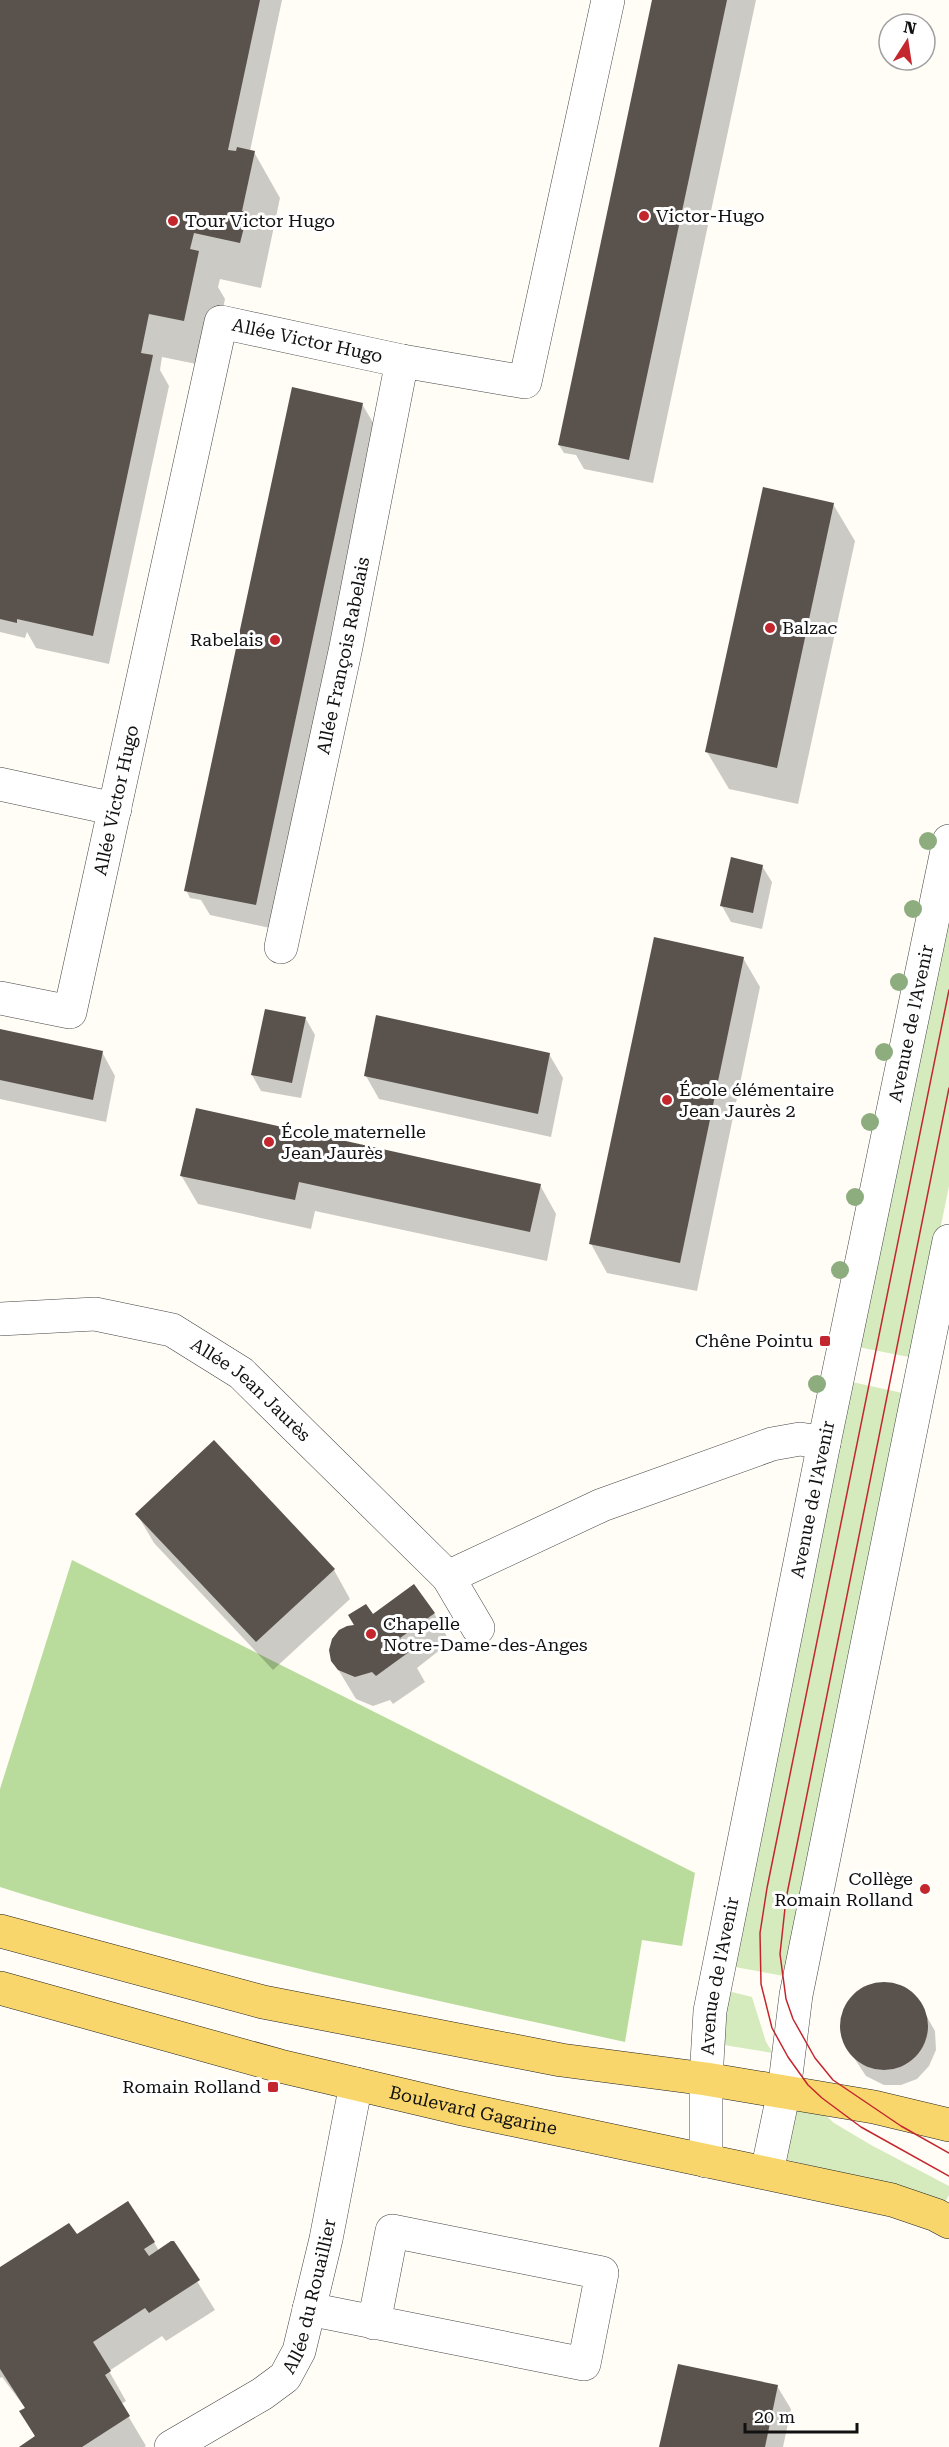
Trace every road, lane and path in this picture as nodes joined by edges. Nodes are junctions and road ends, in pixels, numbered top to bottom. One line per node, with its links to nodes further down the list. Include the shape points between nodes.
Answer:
1 (608, 0): 2 (street, Allée Victor Hugo, via 525,381)
2 (402, 361): 4 (street, Allée Victor Hugo, via 221,322); 6 (street, Allée François Rabelais)
3 (0, 784): 4 (street)
4 (115, 809): 7 (street, Allée Victor Hugo, via 70,1012)
5 (949, 841): 10 (street, Avenue de l'Avenir)
6 (281, 948)
7 (0, 998)
8 (949, 1241): 17 (street, via 796,1995)
9 (0, 1319): 11 (street, Allée Jean Jaurès, via 95,1314 172,1330 241,1373)
10 (824, 1443): 11 (street, via 800,1439 772,1444 613,1501); 15 (street, Avenue de l'Avenir, via 710,2011)
11 (448, 1577): 12 (street, Allée Jean Jaurès)
12 (478, 1628)
13 (0, 1931): 15 (main road, via 263,2002 561,2060)
14 (0, 1988): 16 (main road, Boulevard Gagarine)
15 (705, 2079): 17 (main road); 19 (street, Avenue de l'Avenir)
16 (356, 2084): 19 (main road, Boulevard Gagarine); 22 (street, Allée du Rouaillier)
17 (784, 2091): 18 (main road); 20 (street)
18 (949, 2125)
19 (706, 2161): 20 (main road, Boulevard Gagarine)
20 (767, 2172): 21 (main road, Boulevard Gagarine, via 892,2200)
21 (949, 2222)
22 (309, 2309): 23 (street); 24 (street, Allée du Rouaillier, via 299,2351 285,2377)
23 (374, 2323): 23 (street, via 584,2364 602,2273 392,2231)
24 (171, 2447)

